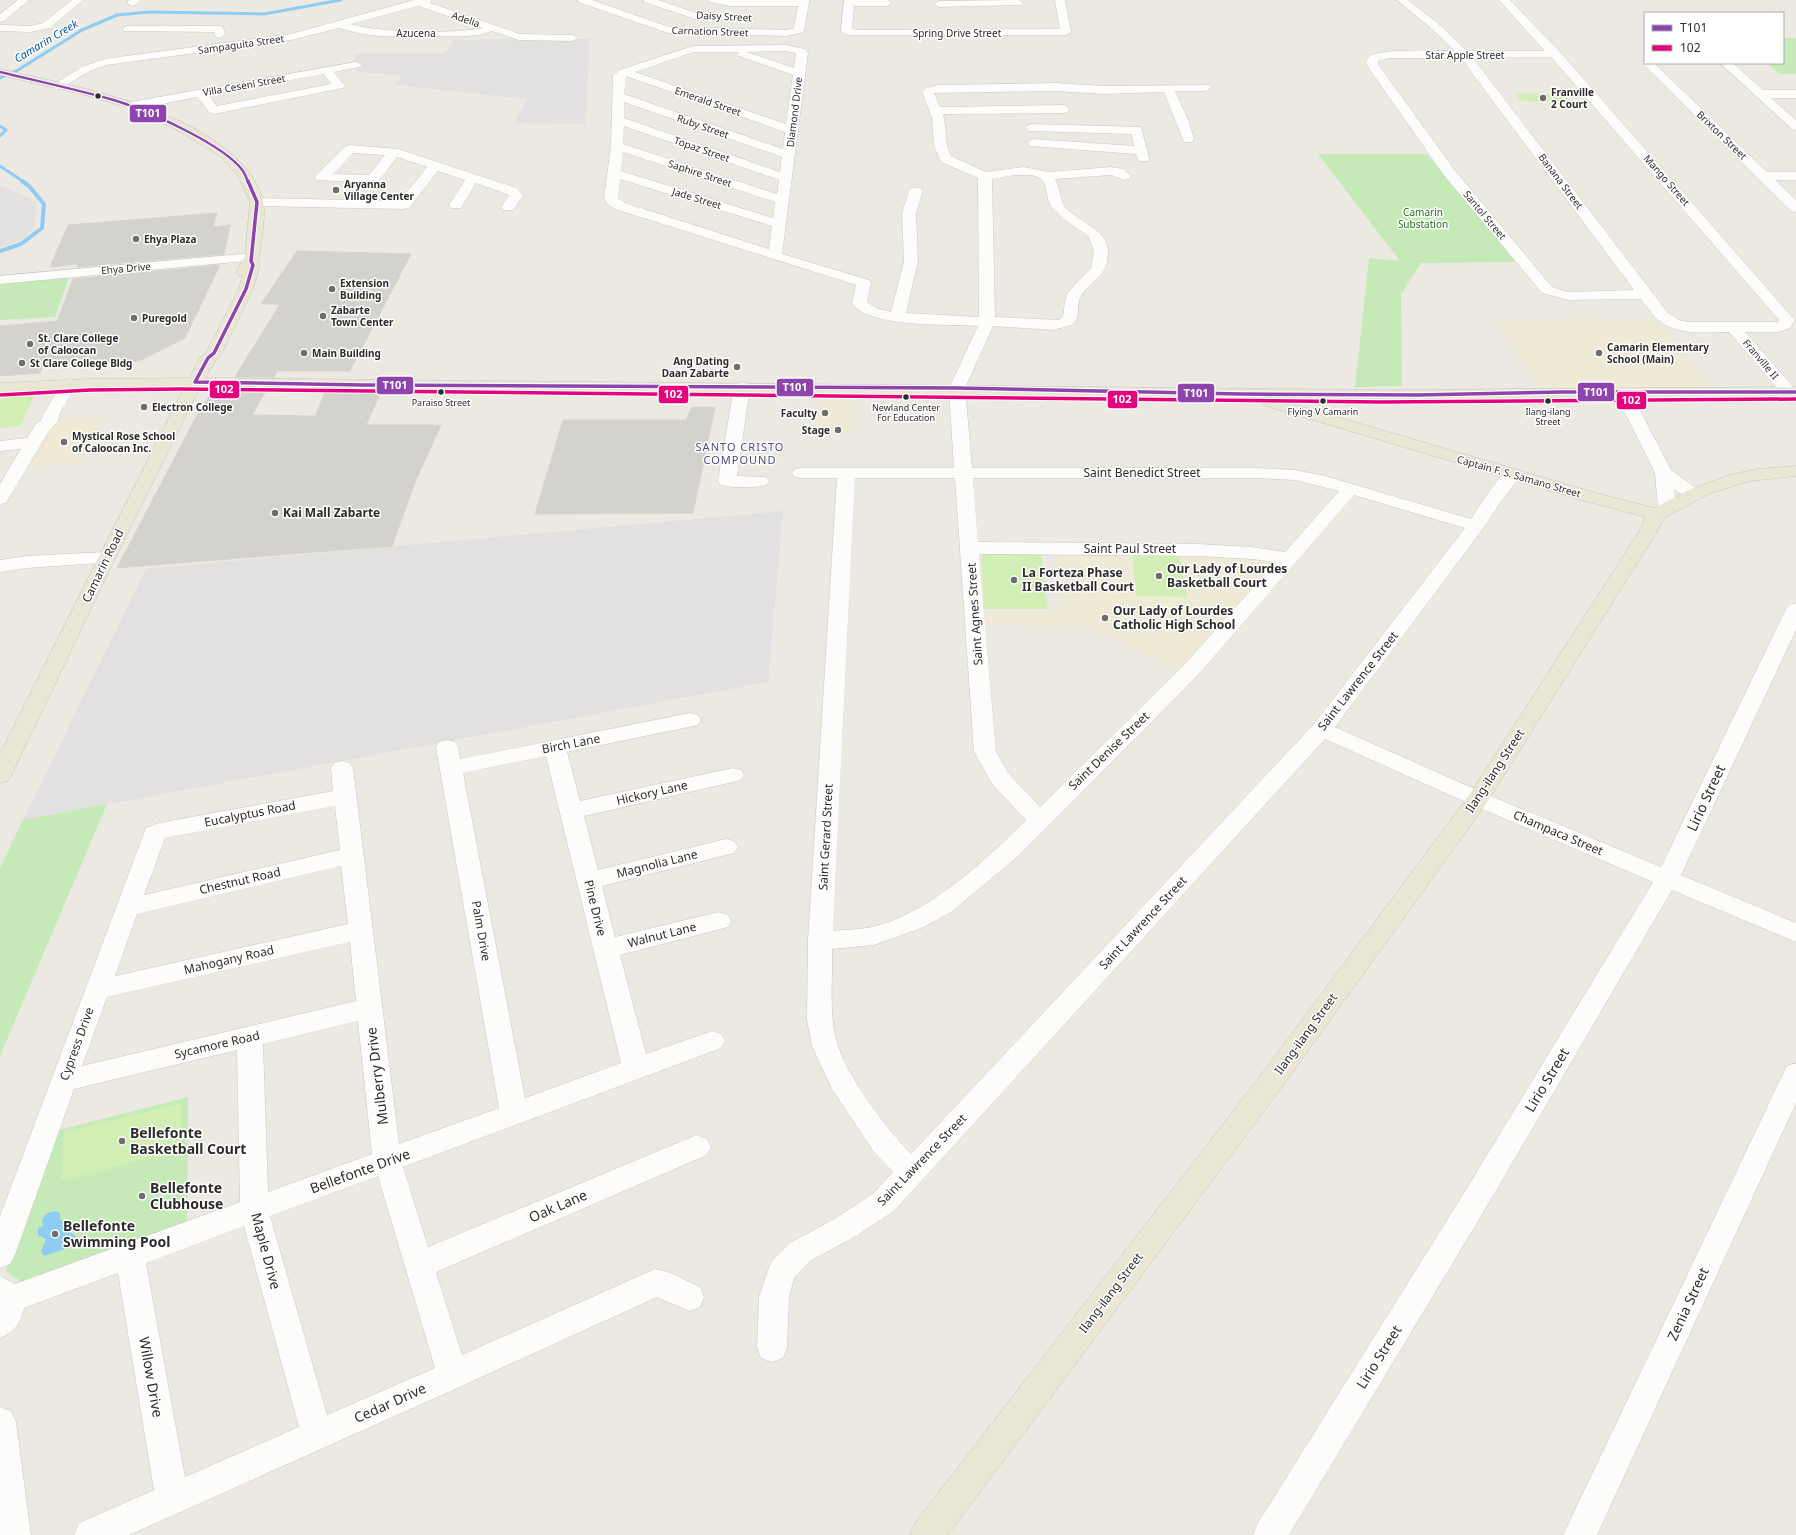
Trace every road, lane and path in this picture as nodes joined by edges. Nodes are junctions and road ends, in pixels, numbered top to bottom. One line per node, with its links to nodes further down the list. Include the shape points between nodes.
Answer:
1 (24, 0): 17 (street)
2 (78, 0): 20 (street, via 46,26)
3 (582, 0): 18 (street, Carnation Street)
4 (648, 0): 15 (street, Daisy Street)
5 (713, 0): 11 (street, via 730,3); 15 (street)
6 (1060, 0): 10 (street, Spring Drive Street, via 1066,32 1021,28 852,33 846,30 852,18)
7 (1402, 0): 28 (street, Banana Street)
8 (1504, 0): 29 (street, Mango Street)
9 (422, 1): 19 (street, Sampaguita Street); 21 (street, Adelia)
10 (849, 1): 12 (street)
11 (804, 2): 18 (street, Carnation Street, via 798,18 799,30 795,31 678,31)
12 (887, 3)
13 (938, 4): 14 (street)
14 (1018, 5)
15 (680, 11): 16 (street, Daisy Street, via 696,16); 18 (street)
16 (746, 18)
17 (0, 19)
18 (644, 23)
19 (341, 24): 21 (street, Azucena, via 363,31 395,33 472,33); 27 (street, Sampaguita Street, via 291,37)
20 (0, 28)
21 (491, 28): 24 (street, Adelia, via 519,37)
22 (128, 29): 23 (street)
23 (150, 29): 25 (street, via 139,42); 25 (street, via 219,29 224,34)
24 (573, 38)
25 (177, 41): 27 (street)
26 (724, 48): 36 (street, Diamond Drive, via 687,50); 37 (street); 37 (street, Diamond Drive, via 797,50 802,54)
27 (181, 52): 39 (street, Sampaguita Street, via 104,62)
28 (1465, 54): 29 (street, Star Apple Street); 30 (street, Star Apple Street, via 1389,55); 83 (street, Banana Street)
29 (1556, 54): 86 (street, Mango Street, via 1787,321 1785,325 1778,327)
30 (1374, 58): 83 (street, Santol Street, via 1372,64 1448,171 1547,290 1568,296)
31 (1649, 64): 69 (street, Brixton Street)
32 (1727, 64): 43 (street)
33 (356, 65): 34 (street, Villa Ceseni Street)
34 (326, 70): 42 (street, Villa Ceseni Street); 42 (street, via 339,86 214,110)
35 (0, 72): 39 (main road, Camarin Road)
36 (624, 72): 46 (street, via 619,76); 56 (street, Emerald Street)
37 (799, 73): 56 (street, Diamond Drive)
38 (1177, 84): 40 (street); 50 (street, via 1103,90 1056,87 930,90 928,92); 57 (street)
39 (57, 86): 47 (main road, Camarin Road)
40 (1206, 87)
41 (1012, 92): 48 (street)
42 (200, 93): 47 (street, Villa Ceseni Street)
43 (1761, 94): 44 (street); 52 (street)
44 (1796, 94)
45 (1060, 95): 49 (street)
46 (618, 96): 51 (street); 63 (street, Ruby Street)
47 (131, 106): 75 (main road, Camarin Road, via 195,135 234,162 243,171)
48 (1016, 109): 49 (street); 50 (street)
49 (1063, 109): 54 (street)
50 (935, 111): 66 (street, via 939,123 942,154 946,159)
51 (618, 120): 60 (street); 72 (street, Topaz Street)
52 (1796, 126)
53 (1032, 128): 54 (street)
54 (1065, 128): 55 (street); 59 (street)
55 (1102, 129): 61 (street); 61 (street, via 1137,130 1142,154)
56 (792, 130): 63 (street, Diamond Drive)
57 (1188, 139)
58 (1034, 143): 59 (street)
59 (1067, 144): 61 (street)
60 (618, 146): 65 (street); 74 (street, Saphire Street)
61 (1104, 147)
62 (394, 152): 62 (street, via 350,149 322,177 373,179); 64 (street)
63 (788, 155): 72 (street, Diamond Drive)
64 (436, 165): 71 (street); 75 (street, via 404,205)
65 (614, 173): 79 (street, Jade Street); 80 (street, via 611,198 615,204)
66 (985, 176): 67 (street, via 1019,172); 85 (street)
67 (1046, 176): 68 (street, via 1110,171); 85 (street, via 1050,179 1056,203 1097,237 1100,264 1074,295 1071,319 1068,322 1053,325)
68 (1124, 176)
69 (1764, 176): 70 (street); 78 (street, Brixton Street)
70 (1796, 176)
71 (473, 178): 76 (street); 77 (street, via 515,193 516,196)
72 (785, 178): 74 (street, Diamond Drive)
73 (916, 191): 84 (street, via 909,213 910,261)
74 (782, 200): 79 (street, Diamond Drive)
75 (257, 202): 81 (main road, Camarin Road)
76 (456, 205)
77 (508, 207)
78 (1796, 208)
79 (779, 224): 80 (street, Diamond Drive)
80 (775, 256): 84 (street, via 864,283 859,303 866,310)
81 (251, 259): 82 (street, Ehya Drive); 87 (main road, Camarin Road, via 253,265 246,289 214,353 208,358)
82 (0, 280)
83 (1645, 294): 86 (street, Banana Street, via 1665,319 1672,323 1688,327)
84 (897, 317): 85 (street)
85 (987, 322): 91 (street)
86 (1733, 327): 93 (street, Franville II)
87 (195, 382): 88 (main road); 89 (main road); 111 (main road, Camarin Road)
88 (69, 384): 90 (main road); 95 (street, via 50,421 42,428)
89 (742, 387): 91 (main road); 103 (street, via 727,481)
90 (0, 388)
91 (957, 388): 94 (main road); 100 (street, Saint Agnes Street)
92 (1623, 392): 93 (main road); 94 (main road); 101 (street)
93 (1792, 392)
94 (1241, 394): 102 (main road, Captain F. S. Samano Street)
95 (33, 443): 96 (street); 105 (street)
96 (0, 446)
97 (1796, 471): 106 (main road, via 1736,479)
98 (801, 473): 99 (street, Saint Benedict Street)
99 (846, 473): 100 (street, Saint Benedict Street); 134 (street, Saint Gerard Street)
100 (965, 473): 104 (street, Saint Benedict Street, via 1256,473 1295,475); 109 (street, Saint Agnes Street)
101 (1664, 473): 106 (street); 107 (street)
102 (1513, 474): 107 (main road, Captain F. S. Samano Street, via 1594,498); 108 (street, Saint Lawrence Street)
103 (760, 481)
104 (1351, 488): 108 (street, Saint Benedict Street); 110 (street, Saint Denise Street)
105 (2, 493)
106 (1694, 494): 107 (main road)
107 (1662, 510): 122 (main road, Ilang-ilang Street)
108 (1476, 526): 115 (street, Saint Lawrence Street)
109 (970, 548): 110 (street, Saint Paul Street, via 1198,550); 124 (street, Saint Agnes Street, via 985,752 990,765 1000,778)
110 (1289, 558): 124 (street, Saint Denise Street, via 1192,669)
111 (104, 561): 112 (street, via 23,568); 120 (main road, Camarin Road)
112 (0, 566)
113 (1796, 609): 128 (street, Lirio Street)
114 (690, 720): 116 (street, Birch Lane)
115 (1322, 729): 122 (street, Champaca Street); 146 (street, Saint Lawrence Street)
116 (555, 747): 117 (street, Birch Lane); 123 (street, Pine Drive)
117 (449, 757): 143 (street, Palm Drive)
118 (342, 768): 121 (street, Mulberry Drive)
119 (733, 775): 123 (street, Hickory Lane)
120 (0, 776)
121 (345, 796): 125 (street, Eucalyptus Road); 127 (street, Mulberry Drive)
122 (1478, 799): 128 (street, Champaca Street); 160 (main road, Ilang-ilang Street, via 1270,1083)
123 (571, 811): 129 (street, Pine Drive)
124 (1039, 819): 134 (street, Saint Denise Street, via 1008,852 942,906 915,921 874,936)
125 (156, 832): 130 (street, Cypress Drive)
126 (726, 847): 129 (street, Magnolia Lane)
127 (352, 856): 130 (street, Chestnut Road); 132 (street, Mulberry Drive)
128 (1667, 879): 133 (street, Champaca Street); 161 (street, Lirio Street, via 1470,1209)
129 (588, 881): 135 (street, Pine Drive)
130 (128, 907): 136 (street, Cypress Drive)
131 (718, 921): 135 (street, Walnut Lane)
132 (360, 930): 136 (street, Mahogany Road); 137 (street, Mulberry Drive)
133 (1796, 934)
134 (820, 941): 146 (street, Saint Gerard Street, via 820,1020 825,1046 841,1081 884,1144)
135 (606, 949): 140 (street, Pine Drive)
136 (97, 990): 142 (street, Cypress Drive)
137 (369, 1008): 138 (street, Sycamore Road); 145 (street, Mulberry Drive)
138 (250, 1037): 142 (street, Sycamore Road); 147 (street, Maple Drive)
139 (712, 1041): 140 (street, Bellefonte Drive)
140 (636, 1069): 143 (street, Bellefonte Drive)
141 (1796, 1074): 162 (street, Zenia Street)
142 (64, 1081): 148 (street, Cypress Drive)
143 (514, 1114): 145 (street, Bellefonte Drive)
144 (697, 1147): 150 (street, Oak Lane)
145 (387, 1161): 147 (street, Bellefonte Drive); 150 (street, Mulberry Drive)
146 (912, 1173): 153 (street, Saint Lawrence Street, via 884,1202 846,1227 800,1252 781,1271 774,1297)
147 (254, 1210): 149 (street, Bellefonte Drive); 156 (street, Maple Drive)
148 (0, 1255)
149 (130, 1256): 152 (street, Bellefonte Drive); 157 (street, Willow Drive)
150 (419, 1265): 154 (street, Mulberry Drive)
151 (689, 1297): 154 (street, Cedar Drive, via 655,1283)
152 (3, 1305)
153 (772, 1348)
154 (453, 1375): 156 (street, Cedar Drive)
155 (0, 1422): 158 (street)
156 (317, 1435): 157 (street, Cedar Drive)
157 (172, 1499): 159 (street, Cedar Drive)
158 (14, 1535)
159 (91, 1535)
160 (927, 1535)
161 (1270, 1535)
162 (1580, 1535)

